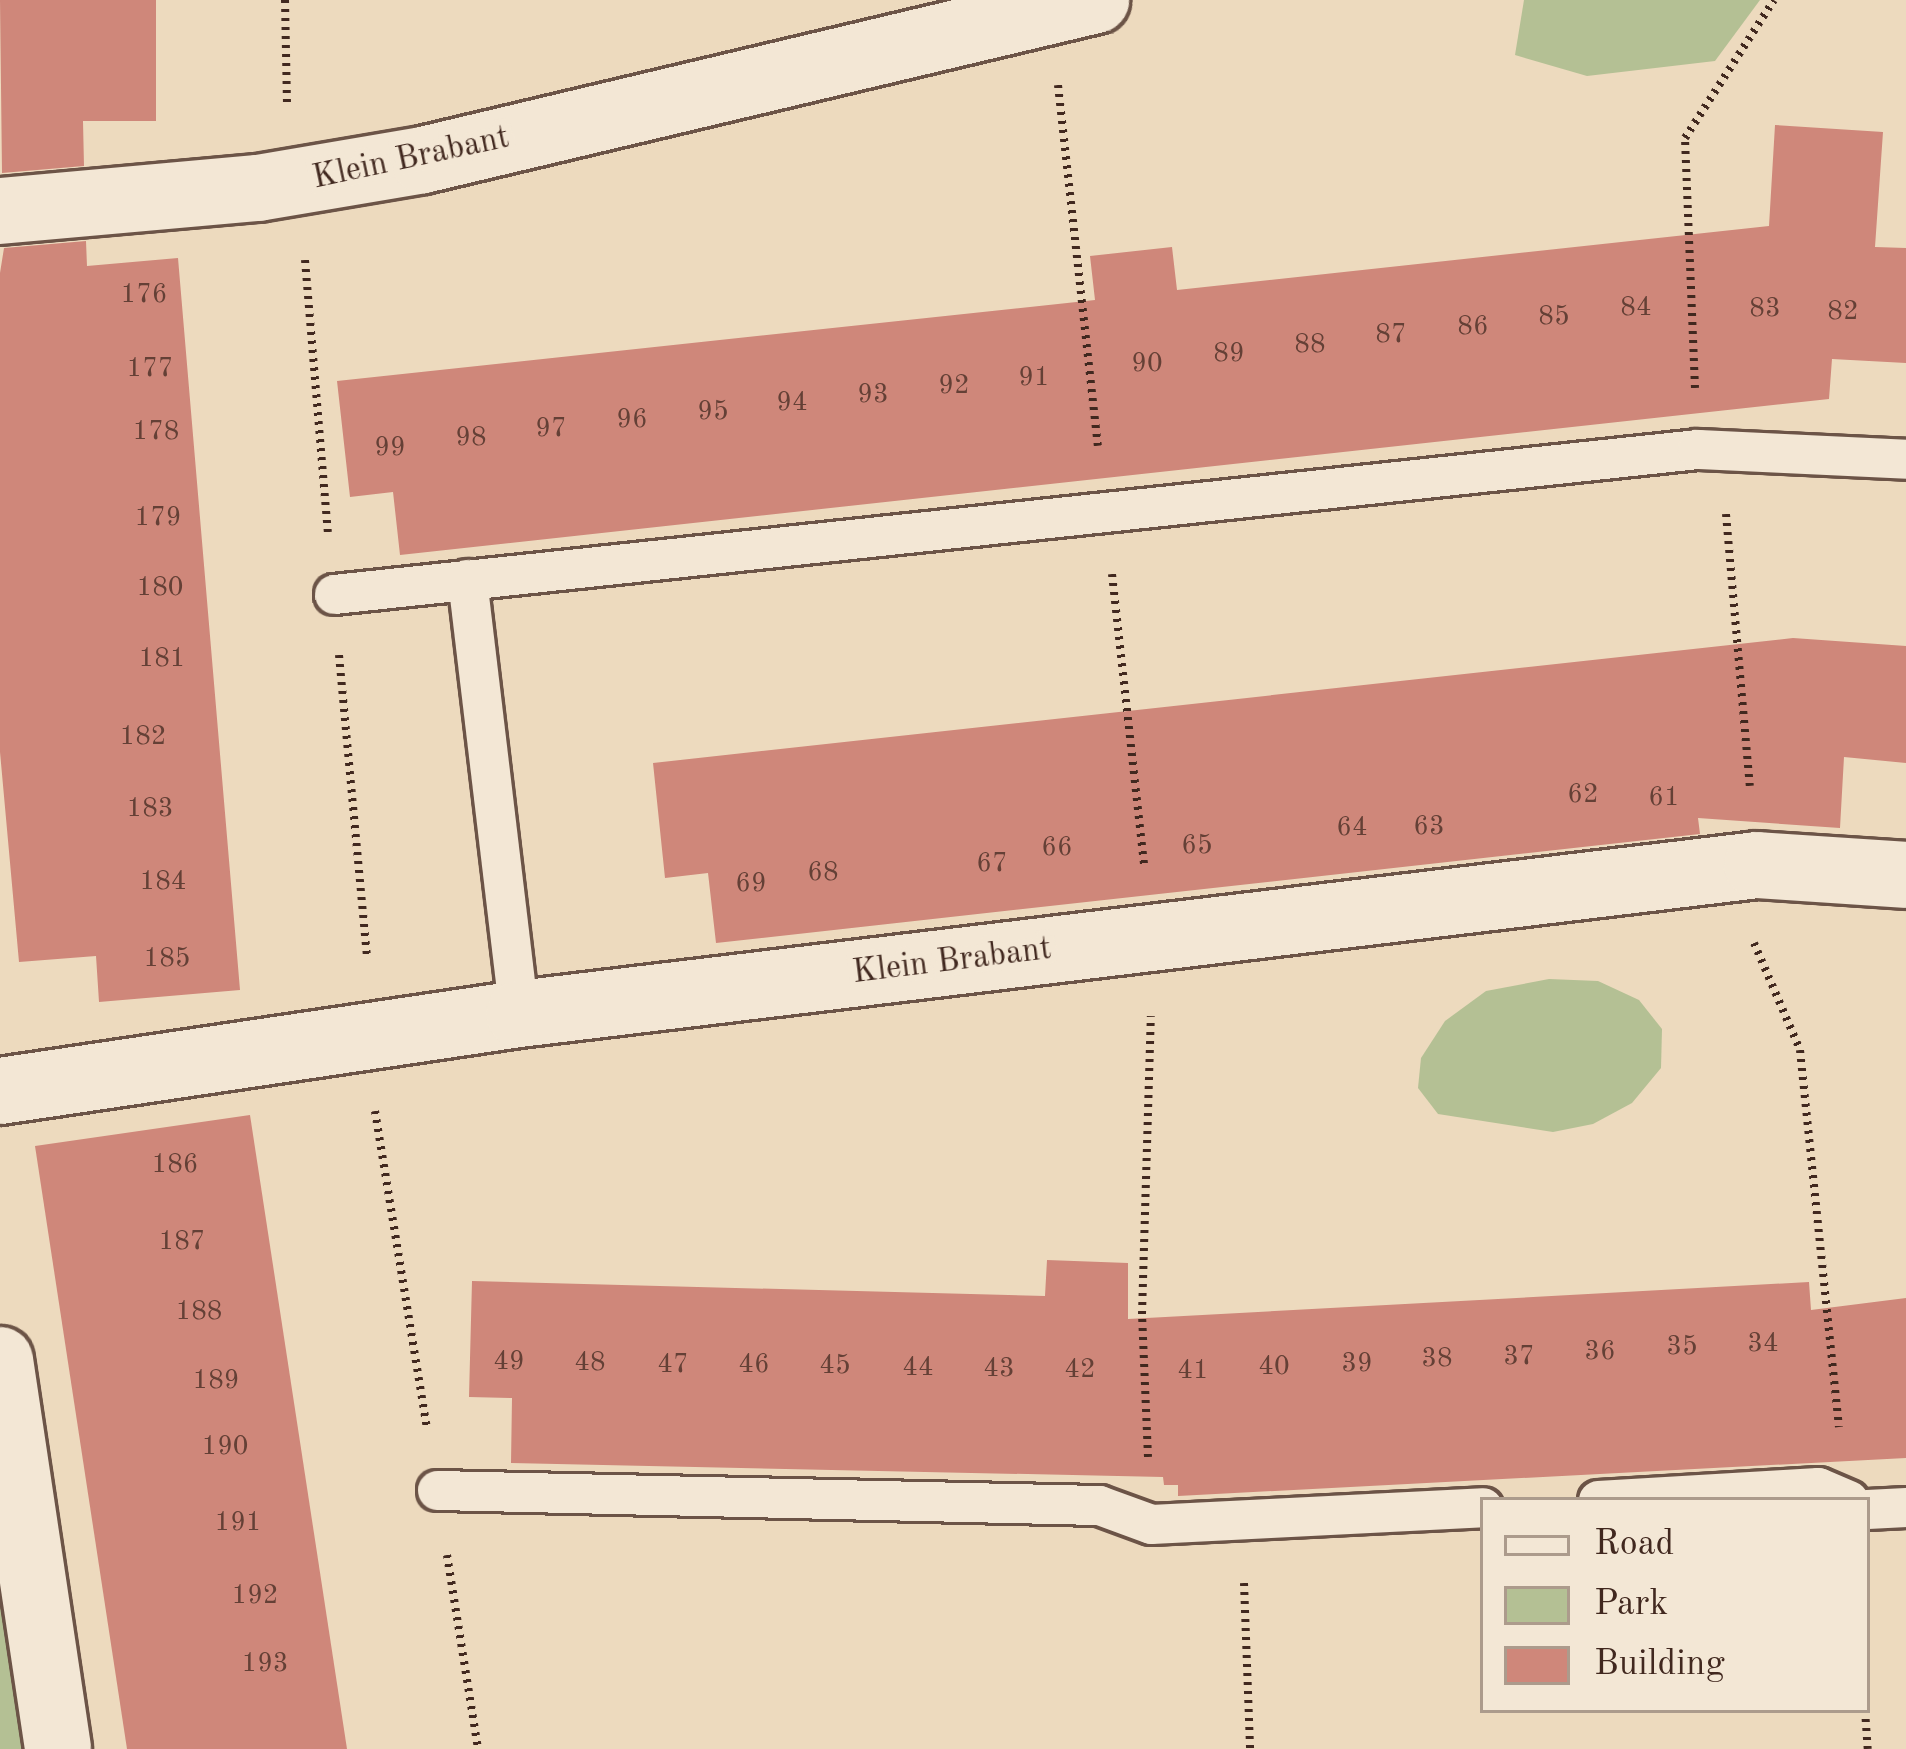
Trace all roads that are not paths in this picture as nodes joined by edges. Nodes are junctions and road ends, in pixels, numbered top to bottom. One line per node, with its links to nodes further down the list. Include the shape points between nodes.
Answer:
1 (1073, 6): 2 (street, Klein Brabant, via 423,160 288,183)
2 (0, 211)
3 (1906, 459): 4 (lane, via 1708,448)
4 (467, 579): 5 (lane); 7 (lane)
5 (334, 594)
6 (1906, 874): 7 (street, Klein Brabant, via 1742,868)
7 (519, 1014): 8 (street, Klein Brabant)
8 (0, 1091)
9 (0, 1360): 16 (street)
10 (437, 1490): 13 (lane, via 1100,1505 1150,1524)
11 (1649, 1497): 12 (lane, via 1818,1487)
12 (1840, 1497)
13 (1480, 1507)
14 (1906, 1507): 15 (lane)
15 (1870, 1509)
16 (58, 1749)

